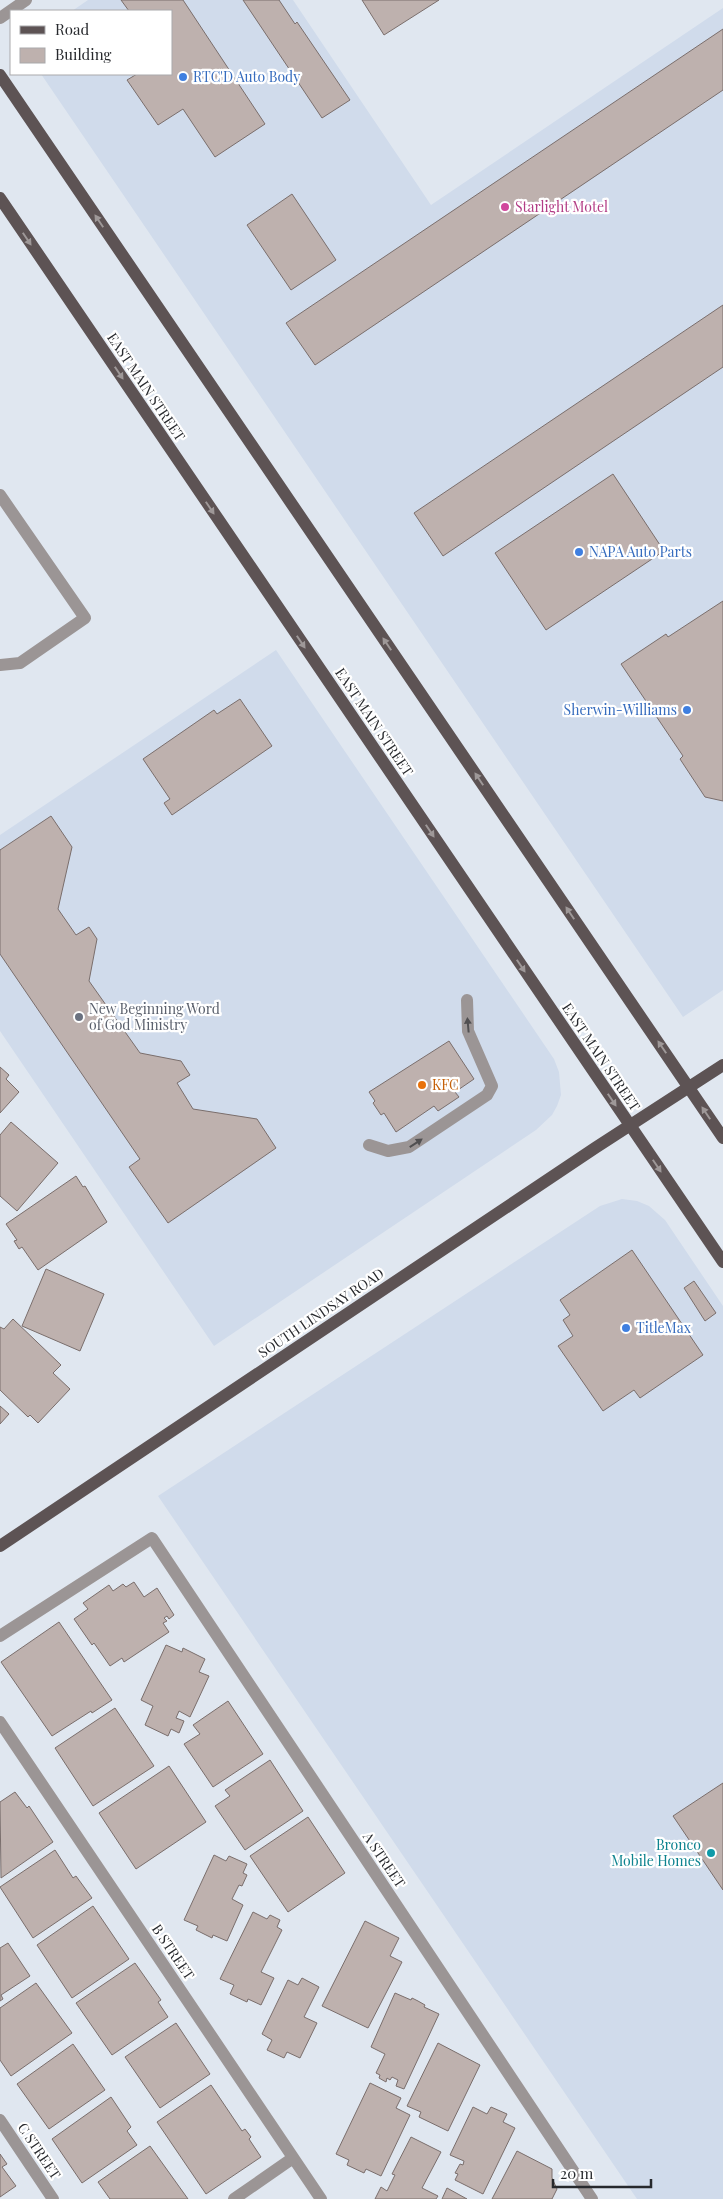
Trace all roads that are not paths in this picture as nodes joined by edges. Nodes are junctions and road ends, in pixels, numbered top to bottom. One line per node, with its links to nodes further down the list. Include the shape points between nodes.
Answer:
1 (26, 0): 2 (street)
2 (12, 10)
3 (0, 75): 9 (main road, one-way to 3)
4 (0, 198): 10 (main road, EAST MAIN STREET, one-way to 10)
5 (0, 495): 6 (street, via 85,618 20,663)
6 (0, 665)
7 (467, 1000): 12 (street, one-way to 7, via 388,1150 409,1148 488,1094 492,1086 468,1031)
8 (723, 1065): 9 (main road, SOUTH LINDSAY ROAD)
9 (689, 1088): 10 (main road, SOUTH LINDSAY ROAD); 11 (main road, one-way to 9)
10 (629, 1126): 13 (main road, EAST MAIN STREET, one-way to 13); 14 (main road, SOUTH LINDSAY ROAD)
11 (723, 1138)
12 (369, 1145)
13 (723, 1262)
14 (0, 1546)
15 (0, 1636): 22 (street, A STREET, via 152,1538)
16 (0, 1722): 18 (street, B STREET)
17 (0, 2120): 19 (street, C STREET)
18 (293, 2158): 20 (street); 21 (street, B STREET)
19 (53, 2199)
20 (234, 2199)
21 (321, 2199)
22 (592, 2199)

